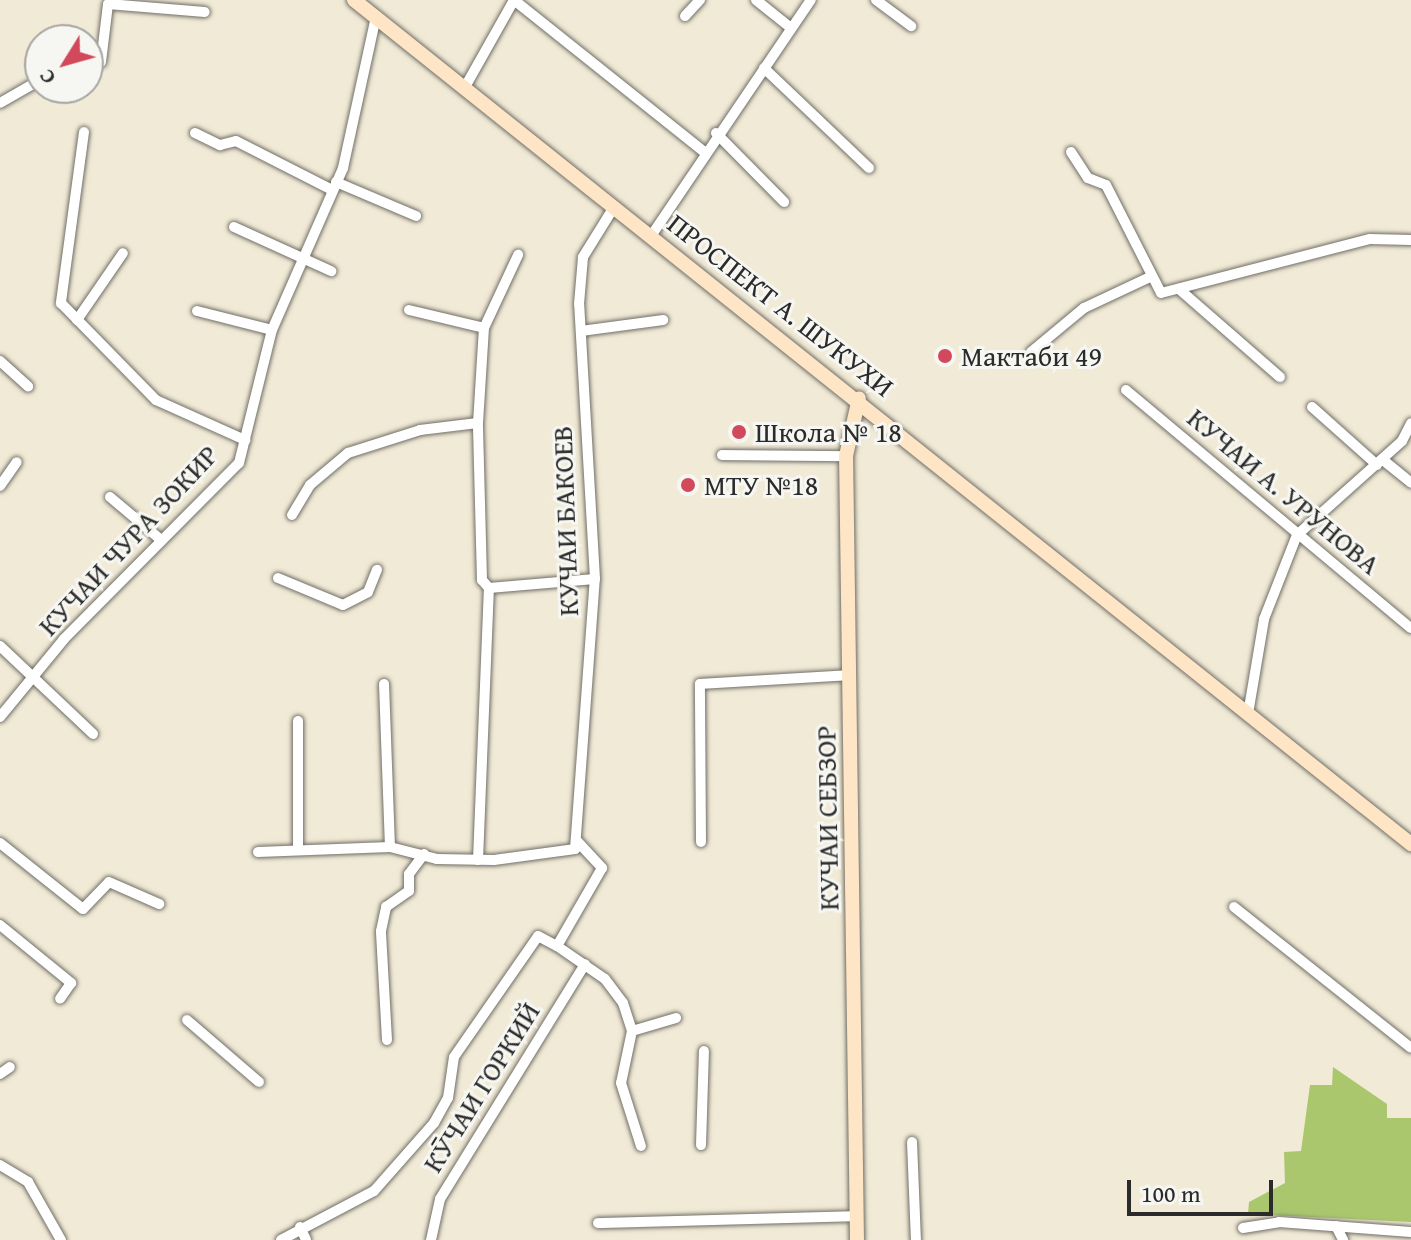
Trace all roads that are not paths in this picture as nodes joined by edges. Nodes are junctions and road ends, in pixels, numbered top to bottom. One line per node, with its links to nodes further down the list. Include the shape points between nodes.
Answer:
1 (354, 0): 9 (main road, ПРОСПЕКТ А. ШУКУХИ)
2 (700, 0): 8 (street)
3 (756, 0): 11 (street)
4 (811, 0): 11 (street)
5 (876, 0): 10 (street)
6 (107, 1): 7 (street); 12 (street)
7 (205, 12)
8 (685, 16)
9 (376, 17): 14 (main road, ПРОСПЕКТ А. ШУКУХИ); 23 (street, КУЧАИ ЧУРА ЗОКИР)
10 (911, 26)
11 (791, 28): 13 (street)
12 (104, 32)
13 (764, 68): 19 (street); 22 (street)
14 (465, 87): 20 (street, via 514,0); 25 (main road, ПРОСПЕКТ А. ШУКУХИ)
15 (24, 89): 16 (street)
16 (0, 103)
17 (84, 132): 38 (street, via 61,303)
18 (195, 133): 23 (street, via 220,145 236,141)
19 (716, 133): 20 (street); 24 (street)
20 (703, 151): 28 (street)
21 (1071, 152): 34 (street, via 1088,178 1106,185)
22 (869, 168)
23 (334, 186): 26 (street); 32 (street, КУЧАИ ЧУРА ЗОКИР)
24 (784, 202)
25 (614, 207): 28 (main road, ПРОСПЕКТ А. ШУКУХИ); 42 (street, КУЧАИ БАКОЕВ, via 583,257)
26 (416, 216)
27 (234, 227): 32 (street)
28 (651, 236): 48 (main road, ПРОСПЕКТ А. ШУКУХИ)
29 (1411, 240): 35 (street, via 1370,239)
30 (123, 253): 38 (street)
31 (518, 255): 40 (street)
32 (302, 261): 33 (street); 41 (street, КУЧАИ ЧУРА ЗОКИР)
33 (331, 271)
34 (1150, 277): 35 (street, via 1161,293); 43 (street, via 1084,308)
35 (1179, 289): 45 (street)
36 (409, 310): 40 (street)
37 (197, 311): 41 (street)
38 (77, 320): 52 (street, via 156,400)
39 (663, 320): 42 (street)
40 (484, 328): 50 (street)
41 (272, 330): 52 (street, КУЧАИ ЧУРА ЗОКИР)
42 (581, 331): 65 (street, КУЧАИ БАКОЕВ)
43 (1031, 352)
44 (0, 361): 46 (street)
45 (1280, 377)
46 (28, 386)
47 (1126, 390): 61 (street, КУЧАИ А. УРУНОВА)
48 (859, 398): 54 (main road, КУЧАИ СЕБЗОР); 72 (main road, ПРОСПЕКТ А. ШУКУХИ)
49 (1312, 407): 56 (street)
50 (478, 423): 60 (street, via 420,430 348,453 310,485); 66 (street, via 482,580)
51 (1411, 423): 56 (street)
52 (245, 440): 62 (street, КУЧАИ ЧУРА ЗОКИР, via 239,463)
53 (722, 455): 54 (street)
54 (846, 456): 69 (main road, КУЧАИ СЕБЗОР)
55 (17, 462): 58 (street)
56 (1380, 462): 57 (street); 61 (street)
57 (1411, 483)
58 (0, 486)
59 (110, 497): 62 (street)
60 (292, 515)
61 (1297, 535): 67 (street, КУЧАИ А. УРУНОВА); 72 (street, via 1264,619)
62 (161, 540): 70 (street, КУЧАИ ЧУРА ЗОКИР)
63 (377, 570): 64 (street, via 368,592 343,605)
64 (278, 578)
65 (595, 579): 66 (street); 76 (street, КУЧАИ БАКОЕВ)
66 (489, 588): 84 (street)
67 (1411, 628)
68 (0, 646): 70 (street)
69 (851, 675): 77 (street, via 700,684); 104 (main road, КУЧАИ СЕБЗОР)
70 (37, 676): 73 (street, КУЧАИ ЧУРА ЗОКИР); 75 (street)
71 (384, 684): 80 (street)
72 (1248, 714): 79 (main road, ПРОСПЕКТ А. ШУКУХИ)
73 (0, 717)
74 (298, 721): 81 (street)
75 (93, 734)
76 (577, 841): 84 (street, via 575,849); 88 (street, via 602,868)
77 (701, 842)
78 (0, 843): 85 (street, via 83,909 94,905 109,882)
79 (1411, 844)
80 (390, 847): 81 (street); 83 (street)
81 (298, 848): 82 (street)
82 (258, 852)
83 (424, 854): 84 (street); 94 (street, via 409,874 409,891 386,907 381,931)
84 (478, 860)
85 (159, 904)
86 (1234, 907): 95 (street)
87 (0, 925): 90 (street, via 71,983)
88 (557, 946): 89 (street); 107 (street, via 538,936 454,1057 448,1098 434,1123 374,1191)
89 (585, 964): 93 (street, via 623,1003); 113 (street, КӮЧАИ ГОРКИЙ, via 440,1199)
90 (60, 999)
91 (676, 1018): 93 (street)
92 (187, 1020): 99 (street)
93 (632, 1031): 102 (street, via 621,1083)
94 (387, 1040)
95 (1411, 1048)
96 (704, 1051): 101 (street)
97 (10, 1067): 98 (street)
98 (0, 1074)
99 (259, 1082)
100 (912, 1142): 115 (street)
101 (701, 1145)
102 (641, 1146)
103 (0, 1165): 110 (street, via 28,1182)
104 (857, 1216): 105 (street); 114 (main road, КУЧАИ СЕБЗОР)
105 (598, 1223)
106 (1336, 1226): 108 (street); 109 (street); 116 (street)
107 (300, 1227): 111 (street); 112 (street)
108 (1243, 1228)
109 (1405, 1236)
110 (61, 1240)
111 (281, 1240)
112 (306, 1240)
113 (431, 1240)
114 (857, 1240)
115 (916, 1240)
116 (1343, 1240)

